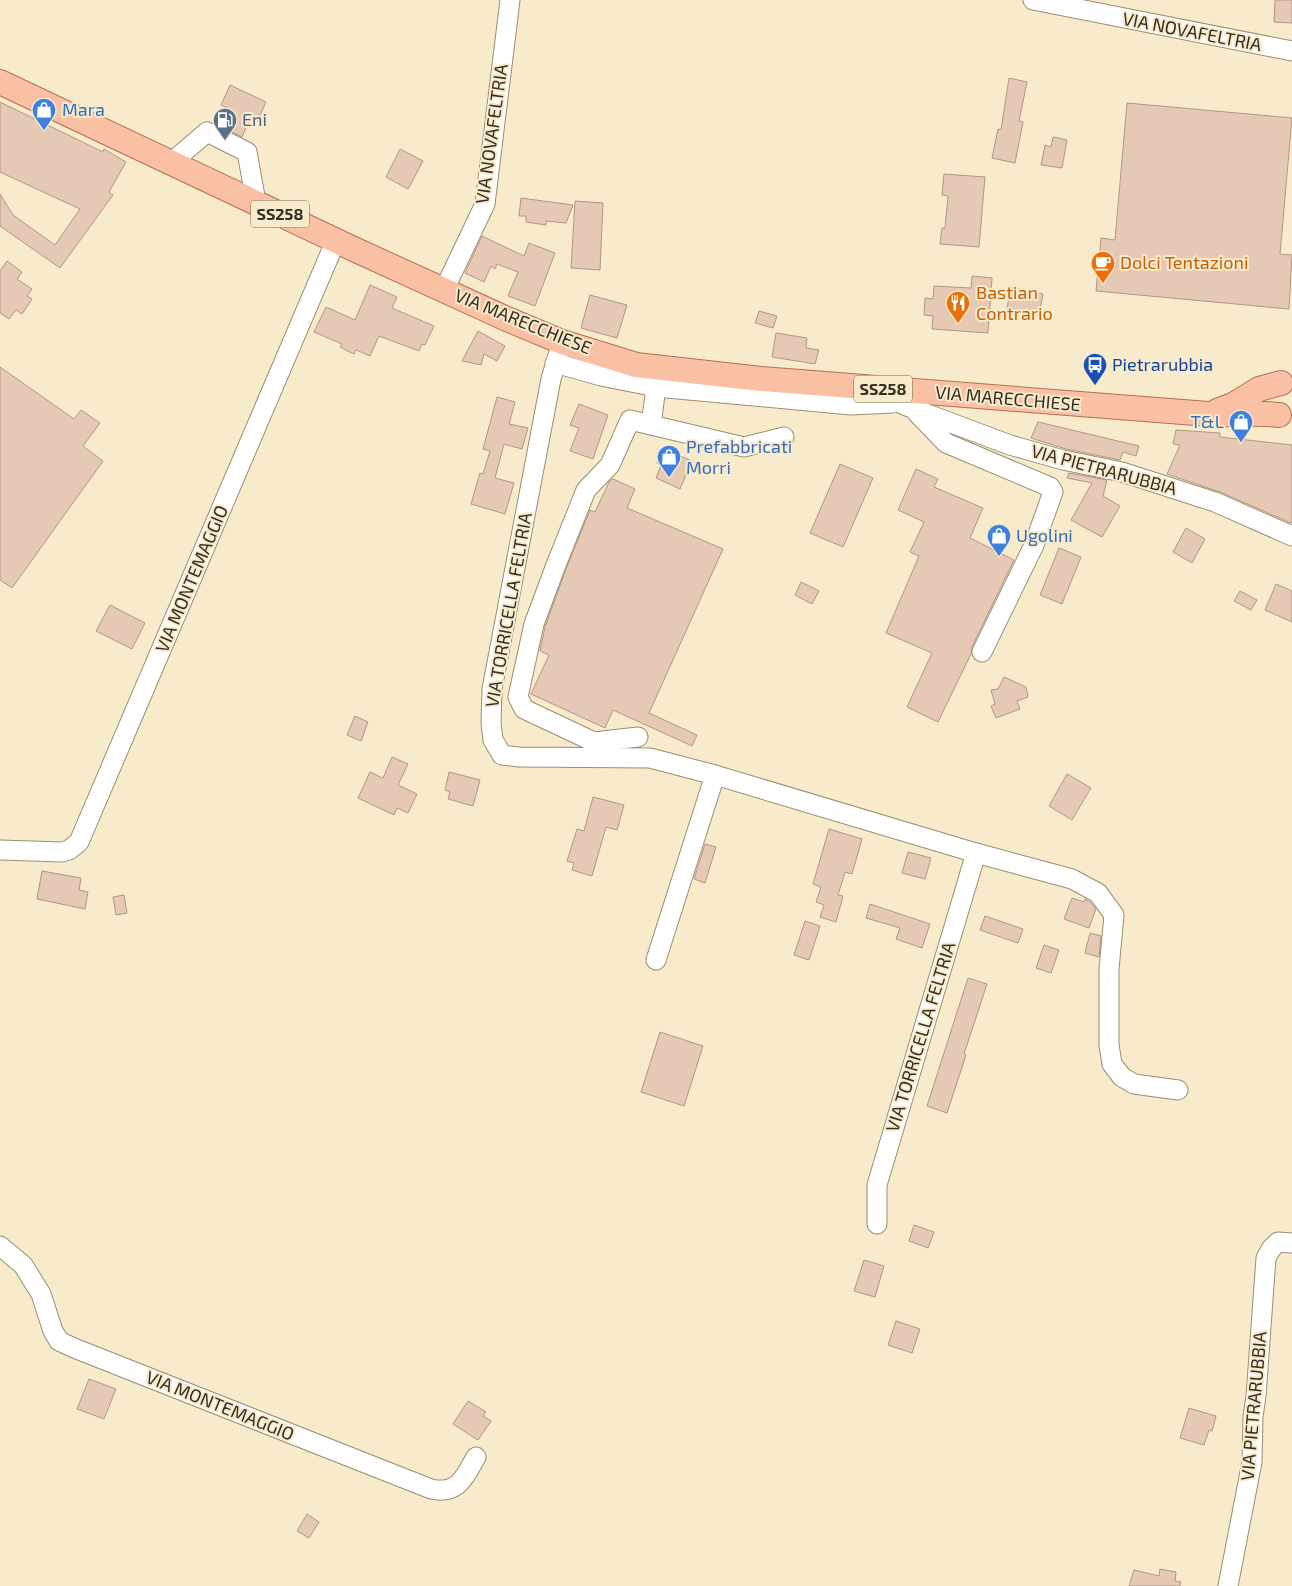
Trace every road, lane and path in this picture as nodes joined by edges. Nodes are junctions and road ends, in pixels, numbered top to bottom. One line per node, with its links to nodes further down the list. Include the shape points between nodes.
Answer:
1 (510, 0): 8 (street, VIA NOVAFELTRIA, via 485,204)
2 (1033, 0): 3 (street, VIA NOVAFELTRIA)
3 (1290, 52)
4 (0, 82): 5 (main road, VIA MARECCHIESE / SS258)
5 (172, 162): 6 (main road, VIA MARECCHIESE / SS258); 6 (street, via 207,132 247,152)
6 (256, 202): 7 (main road, VIA MARECCHIESE / SS258)
7 (336, 240): 8 (main road, VIA MARECCHIESE / SS258); 22 (street, VIA MONTEMAGGIO, via 79,842 62,852)
8 (444, 290): 9 (main road, VIA MARECCHIESE / SS258)
9 (559, 353): 11 (street, via 601,376); 12 (main road, VIA MARECCHIESE / SS258, via 761,379); 21 (street, VIA TORRICELLA FELTRIA, via 551,379 492,689 493,740 502,755 650,758)
10 (1288, 379): 14 (main road, VIA MARECCHIESE / SS258); 15 (main road, VIA MARECCHIESE / SS258, via 1274,395 1275,409)
11 (656, 387): 13 (street, via 851,405); 16 (street)
12 (863, 387): 13 (street, VIA PIETRARUBBIA); 14 (main road, VIA MARECCHIESE / SS258)
13 (906, 406): 18 (street, VIA PIETRARUBBIA, via 1010,445 1122,472 1215,502); 19 (street, VIA PIETRARUBBIA, via 946,443 1026,480 1050,487 1053,492 1034,545)
14 (1208, 414): 15 (main road, VIA MARECCHIESE / SS258, via 1262,413)
15 (1286, 418)
16 (651, 425): 17 (street, via 744,447); 20 (street, via 630,420 610,465 586,490 534,624 518,696 524,709 594,742)
17 (784, 437)
18 (1292, 536)
19 (982, 652)
20 (638, 737)
21 (715, 775): 23 (street, VIA TORRICELLA FELTRIA); 24 (street)
22 (0, 850)
23 (976, 852): 25 (street, VIA TORRICELLA FELTRIA, via 1072,879 1098,894 1114,915 1109,969 1112,1064 1122,1077 1134,1084); 26 (street, VIA TORRICELLA FELTRIA, via 877,1184)
24 (656, 960)
25 (1178, 1090)
26 (877, 1224)
27 (1292, 1243): 30 (street, VIA PIETRARUBBIA, via 1278,1242 1266,1258 1252,1462)
28 (0, 1246): 29 (street, VIA MONTEMAGGIO, via 22,1265 41,1294 59,1341 74,1348 442,1492 450,1490 464,1478)
29 (476, 1457)
30 (1228, 1586)

